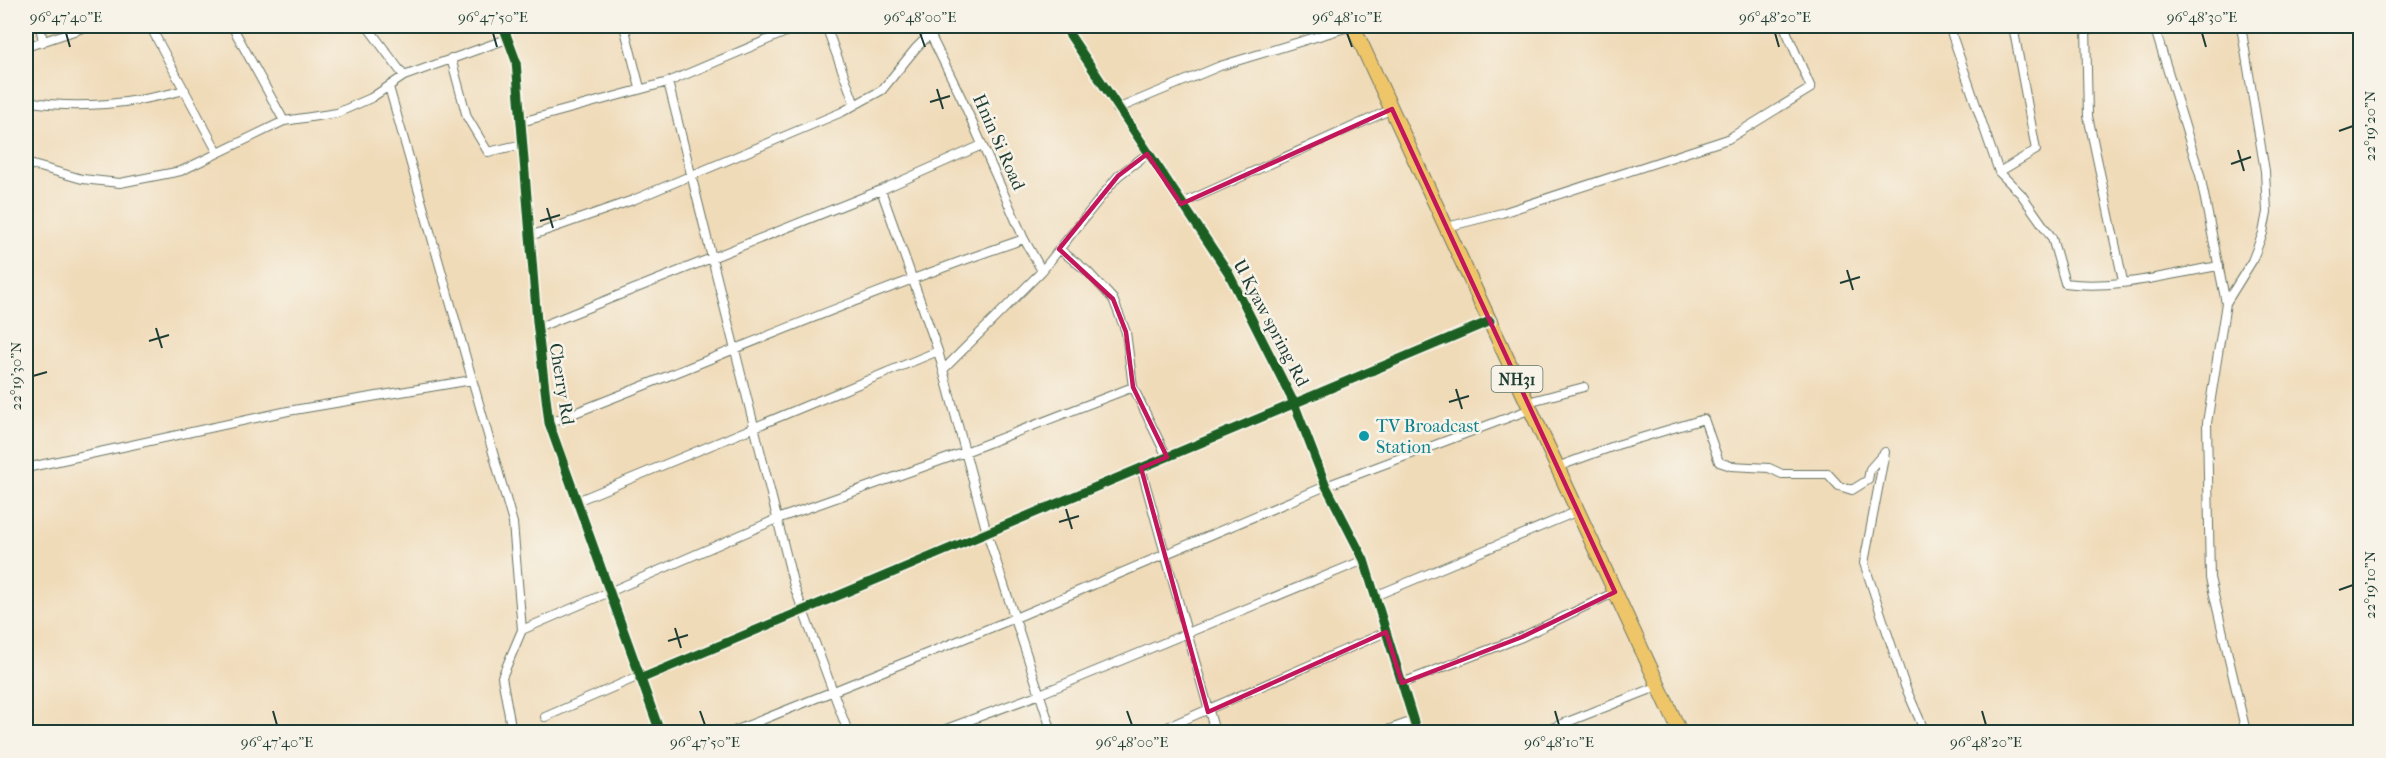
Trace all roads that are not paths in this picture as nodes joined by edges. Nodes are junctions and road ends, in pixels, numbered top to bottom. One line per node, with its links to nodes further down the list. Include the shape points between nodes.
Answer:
1 (40, 26): 20 (street)
2 (89, 26): 20 (street)
3 (150, 26): 27 (street)
4 (232, 26): 32 (street)
5 (366, 26): 23 (street)
6 (503, 26): 19 (street, Cherry Rd)
7 (624, 26): 26 (street)
8 (800, 26): 24 (street)
9 (825, 26): 29 (street)
10 (1064, 26): 30 (street, U Kyaw spring Rd)
11 (1353, 26): 30 (street, via 1220,66); 31 (highway, NH31)
12 (1784, 26): 43 (street, via 1811,88 1728,139 1502,213)
13 (1949, 26): 39 (street)
14 (2013, 26): 39 (street, via 2036,150)
15 (2086, 26): 51 (street, via 2088,116)
16 (2154, 26): 48 (street, via 2200,175)
17 (2241, 26): 52 (street, via 2265,171 2267,212 2252,261)
18 (929, 28): 29 (street, via 882,90); 35 (street, Hnin Si Road)
19 (507, 39): 22 (street); 33 (street, Cherry Rd, via 516,61)
20 (43, 42): 21 (street)
21 (26, 47)
22 (451, 58): 23 (street); 34 (street, via 467,117 488,152)
23 (404, 76): 25 (street)
24 (668, 82): 26 (street); 40 (street)
25 (390, 87): 32 (street, via 337,113); 58 (street)
26 (640, 88): 33 (street)
27 (184, 90): 28 (street, via 112,105); 36 (street)
28 (26, 101)
29 (855, 105): 40 (street)
30 (1117, 109): 37 (street, U Kyaw spring Rd)
31 (1392, 109): 42 (street); 43 (highway, NH31)
32 (284, 122): 36 (street)
33 (521, 122): 34 (street, Cherry Rd)
34 (522, 144): 44 (street, Cherry Rd)
35 (982, 145): 41 (street); 45 (street, Hnin Si Road)
36 (218, 153): 38 (street, via 182,171 120,183 82,179)
37 (1147, 154): 42 (street, U Kyaw spring Rd); 46 (street, via 1118,176)
38 (26, 163)
39 (1999, 172): 51 (street, via 2021,194 2052,238 2065,283)
40 (691, 175): 44 (street); 47 (street)
41 (881, 190): 47 (street); 50 (street)
42 (1181, 204): 61 (street, U Kyaw spring Rd, via 1228,272)
43 (1447, 227): 53 (highway, NH31)
44 (530, 236): 54 (street, Cherry Rd)
45 (1024, 239): 49 (street, Hnin Si Road); 50 (street)
46 (1059, 249): 49 (street); 59 (street, via 1113,299 1126,332)
47 (712, 258): 54 (street); 55 (street)
48 (2219, 266): 51 (street); 52 (street)
49 (1042, 271): 57 (street)
50 (912, 277): 55 (street); 56 (street)
51 (2124, 281)
52 (2226, 303): 106 (street, via 2207,423 2210,578)
53 (1490, 321): 61 (street); 62 (highway, NH31)
54 (537, 328): 63 (street, Cherry Rd)
55 (735, 351): 63 (street); 64 (street)
56 (938, 351): 57 (street); 64 (street)
57 (943, 370): 65 (street)
58 (472, 380): 68 (street, via 288,411); 82 (street, via 513,523)
59 (1133, 387): 65 (street); 66 (street)
60 (1584, 387): 62 (street)
61 (1294, 403): 66 (street); 70 (street, U Kyaw spring Rd)
62 (1529, 405): 67 (highway, NH31); 70 (street)
63 (549, 423): 71 (street, Cherry Rd)
64 (754, 425): 71 (street); 73 (street)
65 (965, 452): 73 (street); 74 (street)
66 (1167, 457): 69 (street)
67 (1557, 467): 72 (highway, NH31); 105 (street, via 1704,419 1719,462 1769,468 1782,474 1828,474 1839,486 1852,490 1868,480 1870,469 1885,452 1864,563 1905,686)
68 (26, 468)
69 (1141, 468): 74 (street); 75 (street)
70 (1326, 486): 75 (street); 76 (street, U Kyaw spring Rd)
71 (577, 501): 77 (street, Cherry Rd)
72 (1578, 511): 78 (highway, NH31); 79 (street)
73 (777, 519): 77 (street); 80 (street)
74 (987, 533): 80 (street); 81 (street)
75 (1164, 555): 81 (street); 84 (street)
76 (1364, 560): 79 (street, U Kyaw spring Rd); 84 (street)
77 (609, 591): 82 (street); 85 (street, Cherry Rd)
78 (1616, 592): 86 (street, via 1522,638); 87 (highway, NH31)
79 (1375, 596): 83 (street, U Kyaw spring Rd)
80 (803, 611): 85 (street); 88 (street)
81 (1015, 618): 88 (street); 89 (street)
82 (522, 630): 93 (street, via 502,677)
83 (1386, 632): 86 (street, U Kyaw spring Rd); 90 (street)
84 (1185, 634): 89 (street); 90 (street)
85 (640, 677): 91 (street); 94 (street, Cherry Rd)
86 (1402, 683): 92 (street, U Kyaw spring Rd)
87 (1659, 686): 103 (street); 104 (highway, NH31)
88 (833, 692): 95 (street); 96 (street)
89 (1040, 694): 97 (street); 98 (street)
90 (1208, 712): 99 (street); 100 (street)
91 (545, 717)
92 (1413, 721): 101 (street); 102 (street, U Kyaw spring Rd)
93 (512, 732)
94 (660, 732)
95 (732, 732)
96 (848, 732)
97 (938, 732)
98 (1052, 732)
99 (1156, 732)
100 (1215, 732)
101 (1382, 732)
102 (1417, 732)
103 (1542, 732)
104 (1680, 732)
105 (1925, 732)
106 (2246, 732)

